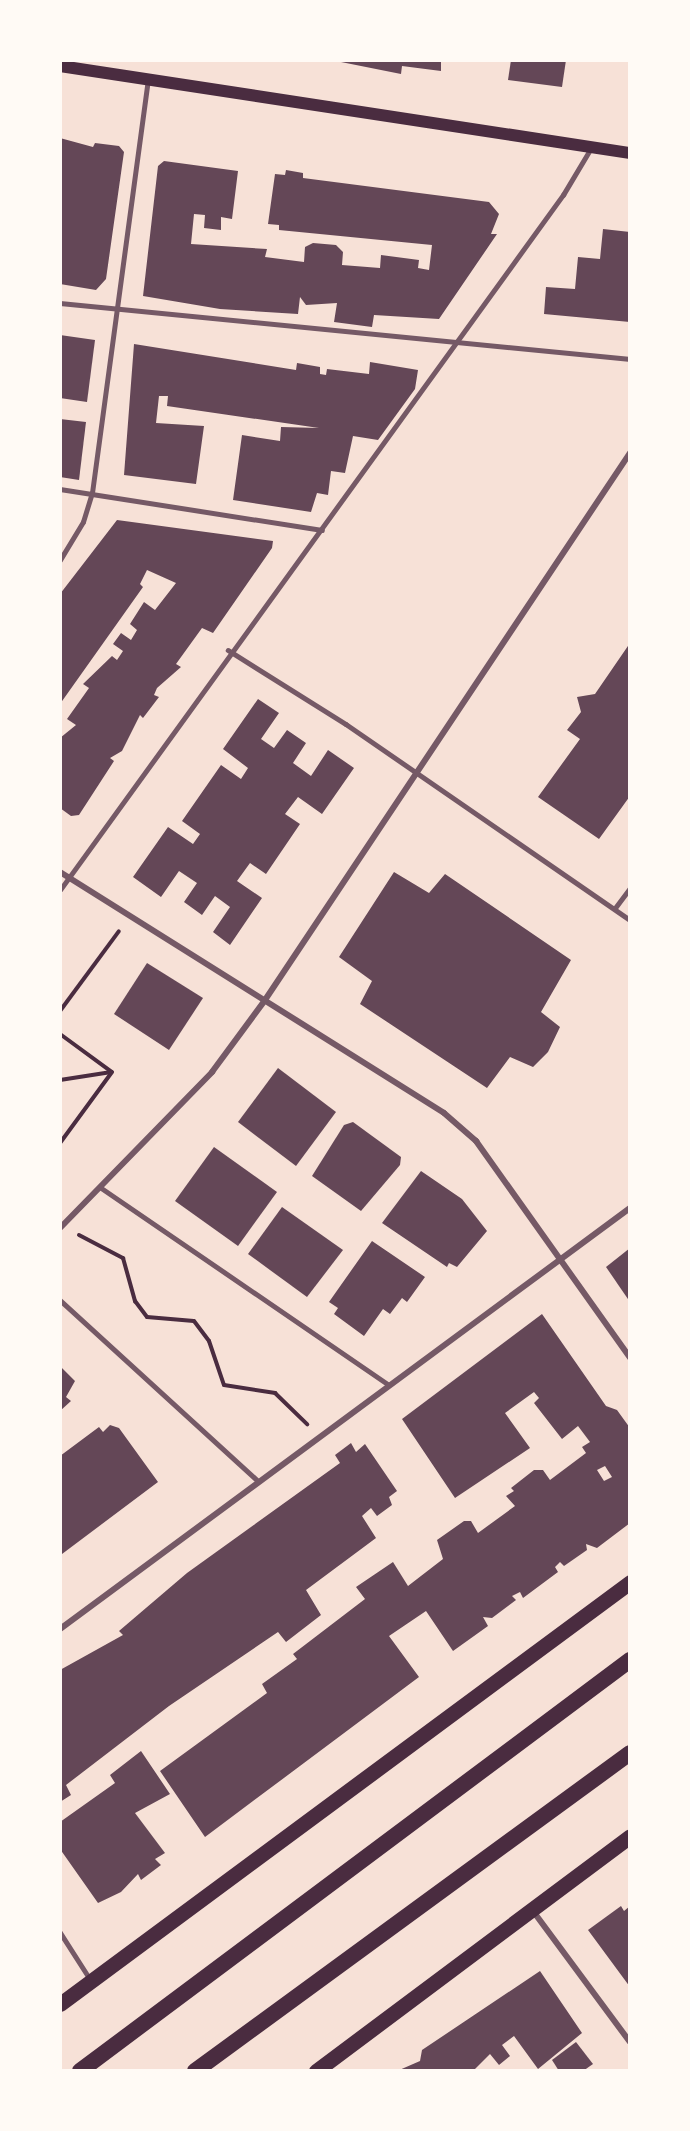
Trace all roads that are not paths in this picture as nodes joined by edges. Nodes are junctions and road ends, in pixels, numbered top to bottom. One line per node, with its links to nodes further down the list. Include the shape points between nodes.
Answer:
1 (60, 66): 2 (main road)
2 (148, 80): 3 (main road); 6 (lane)
3 (591, 148): 4 (main road); 7 (lane)
4 (630, 153)
5 (60, 303): 6 (lane)
6 (118, 309): 7 (lane); 11 (lane)
7 (457, 342): 8 (lane); 12 (lane)
8 (630, 359)
9 (630, 453): 15 (street)
10 (60, 489): 11 (lane)
11 (92, 493): 12 (lane); 13 (lane, via 83,522)
12 (322, 530): 14 (lane)
13 (60, 560)
14 (228, 650): 15 (lane); 17 (lane)
15 (415, 771): 20 (lane); 22 (street)
16 (60, 872): 17 (street)
17 (69, 877): 19 (lane); 22 (street)
18 (630, 888): 20 (lane)
19 (60, 890)
20 (615, 908): 21 (lane)
21 (630, 920)
22 (265, 1000): 23 (street, via 212,1072); 26 (street, via 460,1127)
23 (100, 1187): 25 (street); 29 (lane)
24 (630, 1209): 26 (street)
25 (61, 1227)
26 (562, 1258): 28 (street); 29 (street)
27 (60, 1300): 30 (lane)
28 (630, 1358)
29 (388, 1385): 30 (street)
30 (257, 1480): 32 (street)
31 (630, 1582): 38 (main road)
32 (60, 1629)
33 (630, 1660): 41 (highway)
34 (630, 1753): 42 (highway)
35 (630, 1836): 36 (main road)
36 (532, 1910): 40 (street); 43 (main road)
37 (60, 1932): 38 (lane)
38 (92, 1981): 39 (main road)
39 (60, 2004)
40 (630, 2042)
41 (80, 2071)
42 (195, 2071)
43 (316, 2071)

